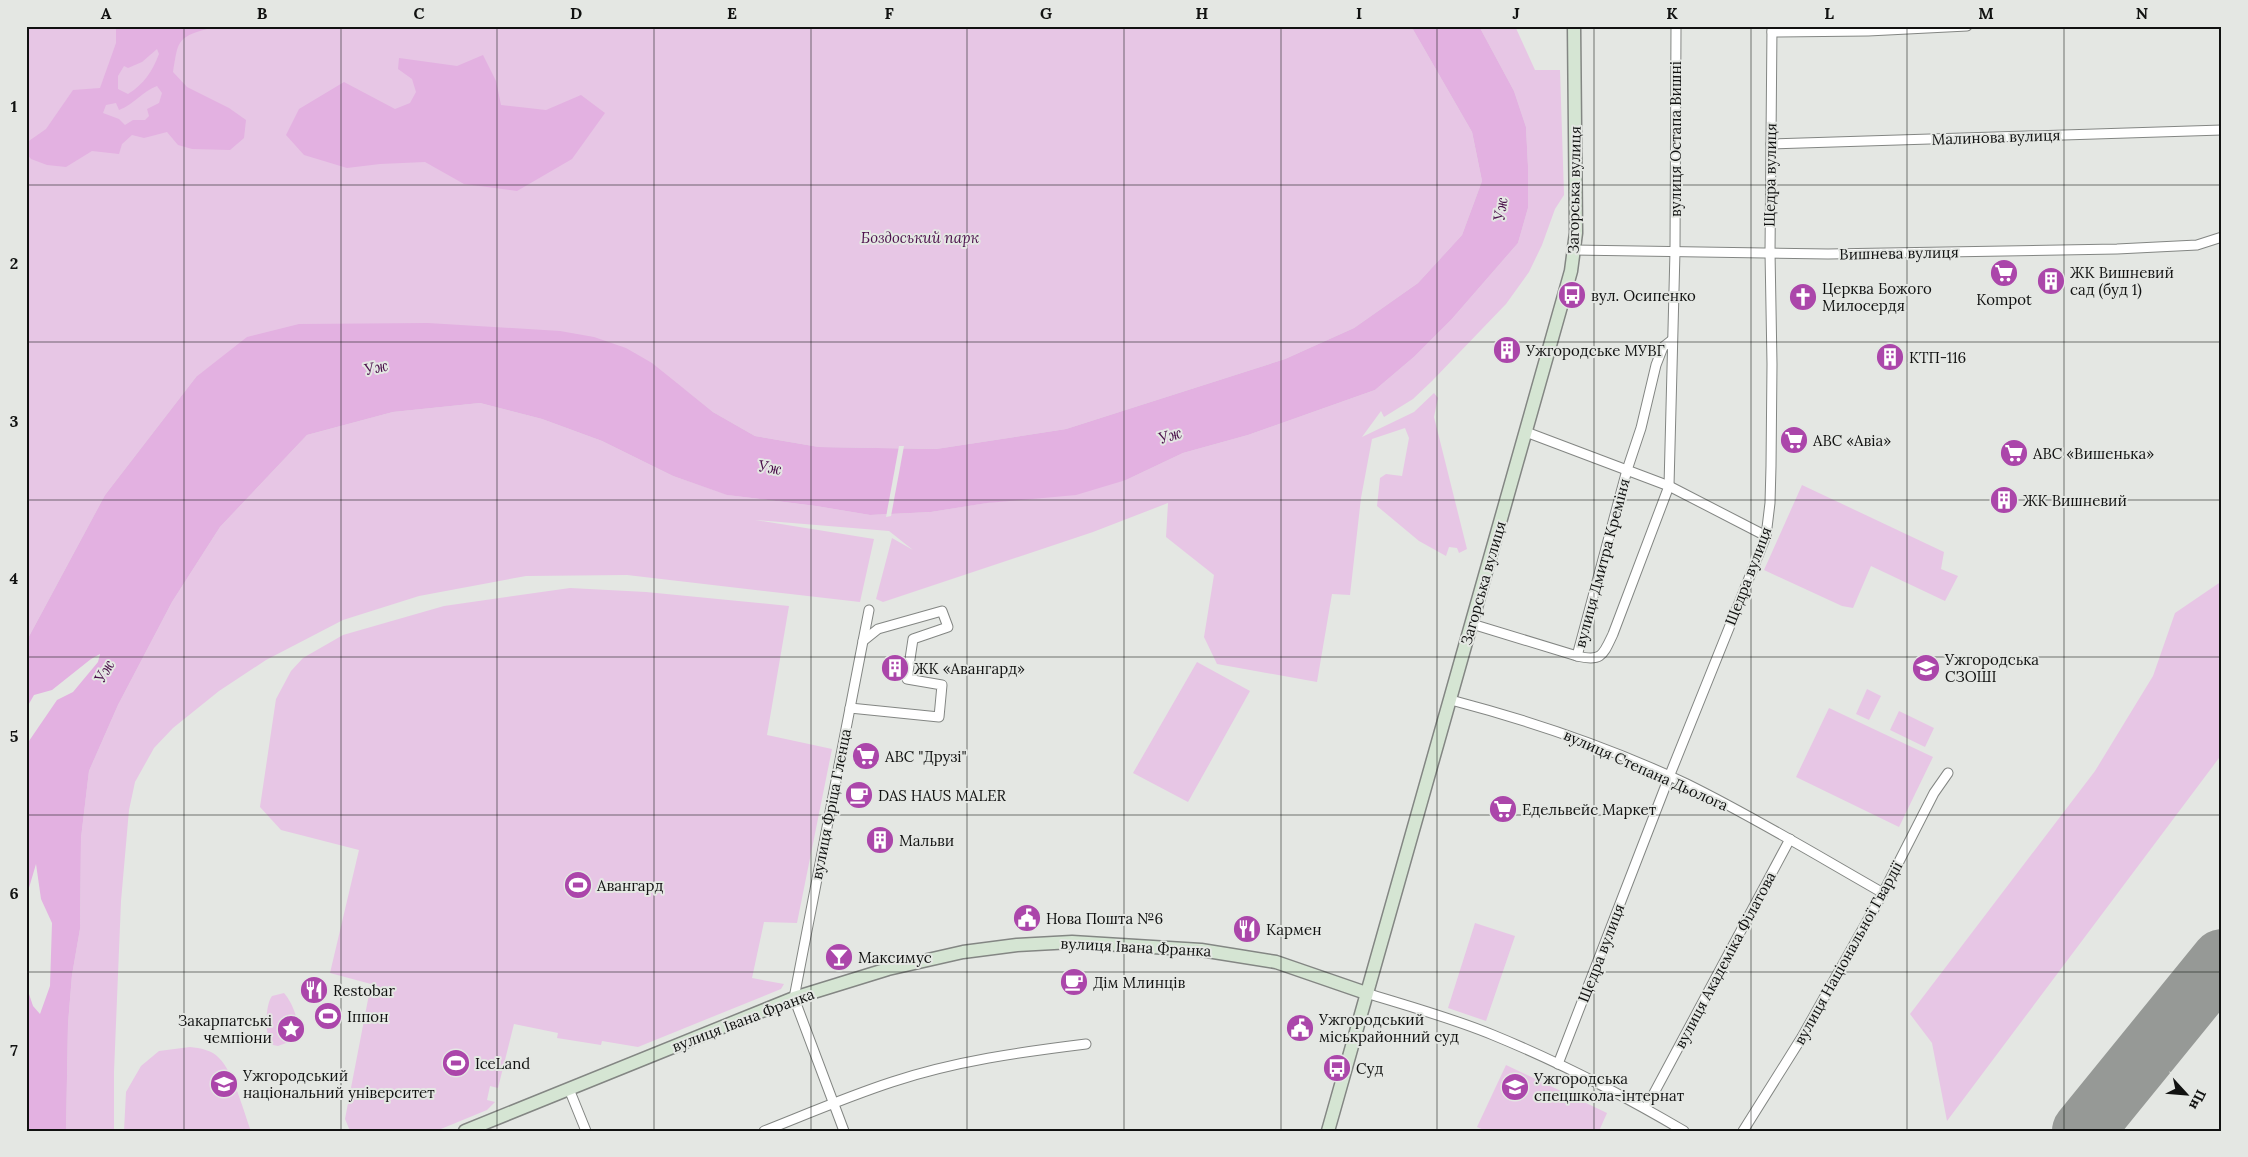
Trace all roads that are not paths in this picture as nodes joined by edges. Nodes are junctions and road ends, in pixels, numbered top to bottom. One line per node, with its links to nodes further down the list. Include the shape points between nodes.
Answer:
1 (1574, 26): 8 (street, Загорська вулиця)
2 (1676, 26): 9 (street, вулиця Остапа Вишні)
3 (1968, 26): 4 (street, via 1868,31)
4 (1772, 29): 6 (street, Щедра вулиця)
5 (2222, 130): 6 (street, Малинова вулиця)
6 (1771, 144): 10 (street, Щедра вулиця)
7 (2221, 237): 10 (street, Вишнева вулиця, via 2197,245 2117,249 1828,254)
8 (1574, 250): 9 (street, Вишнева вулиця); 12 (street, Загорська вулиця)
9 (1674, 251): 10 (street, Вишнева вулиця); 11 (street, вулиця Остапа Вишні)
10 (1770, 252): 15 (street, Щедра вулиця, via 1772,420)
11 (1672, 340): 13 (street, вулиця Дмитра Креміня, via 1663,347 1656,365 1641,428); 14 (street, вулиця Остапа Вишні)
12 (1526, 432): 13 (street); 17 (street, Загорська вулиця)
13 (1626, 470): 14 (street); 19 (street, вулиця Дмитра Креміня)
14 (1669, 486): 15 (street); 19 (street, вулиця Дмитра Креміня, via 1604,653 1591,660)
15 (1766, 536): 23 (street, Щедра вулиця)
16 (869, 610): 18 (street, вулиця Фріца Гленца)
17 (1472, 624): 19 (street, вулиця Дмитра Креміня); 20 (street, Загорська вулиця)
18 (863, 641): 21 (street, вулиця Фріца Гленца); 21 (street, via 878,629 942,611 948,627 913,639 908,679 942,685 939,717)
19 (1578, 656)
20 (1451, 700): 23 (street, вулиця Степана Дьолога, via 1558,731); 26 (street, Загорська вулиця)
21 (850, 708): 27 (street, вулиця Фріца Гленца)
22 (1948, 774): 25 (street, вулиця Національної Гвардії, via 1934,794)
23 (1669, 777): 24 (street, вулиця Степана Дьолога); 29 (street, Щедра вулиця)
24 (1790, 839): 25 (street, вулиця Степана Дьолога); 32 (street, вулиця Академіка Філатова)
25 (1883, 893): 39 (street, вулиця Національної Гвардії, via 1802,1037)
26 (1366, 993): 27 (street, вулиця Івана Франка, via 1305,970 1249,956 1172,947 1072,942 1016,945 939,956 888,968); 29 (street, вулиця Івана Франка, via 1493,1034); 37 (street, Загорська вулиця)
27 (794, 998): 30 (street, вулиця Івана Франка); 31 (street)
28 (1086, 1044): 31 (street, via 976,1060 893,1082)
29 (1558, 1064): 32 (street, вулиця Івана Франка)
30 (569, 1089): 33 (street, вулиця Івана Франка); 34 (street)
31 (832, 1104): 35 (street); 36 (street)
32 (1646, 1108): 38 (street, вулиця Івана Франка)
33 (465, 1131)
34 (586, 1131)
35 (764, 1131)
36 (844, 1131)
37 (1328, 1131)
38 (1684, 1131)
39 (1743, 1131)

